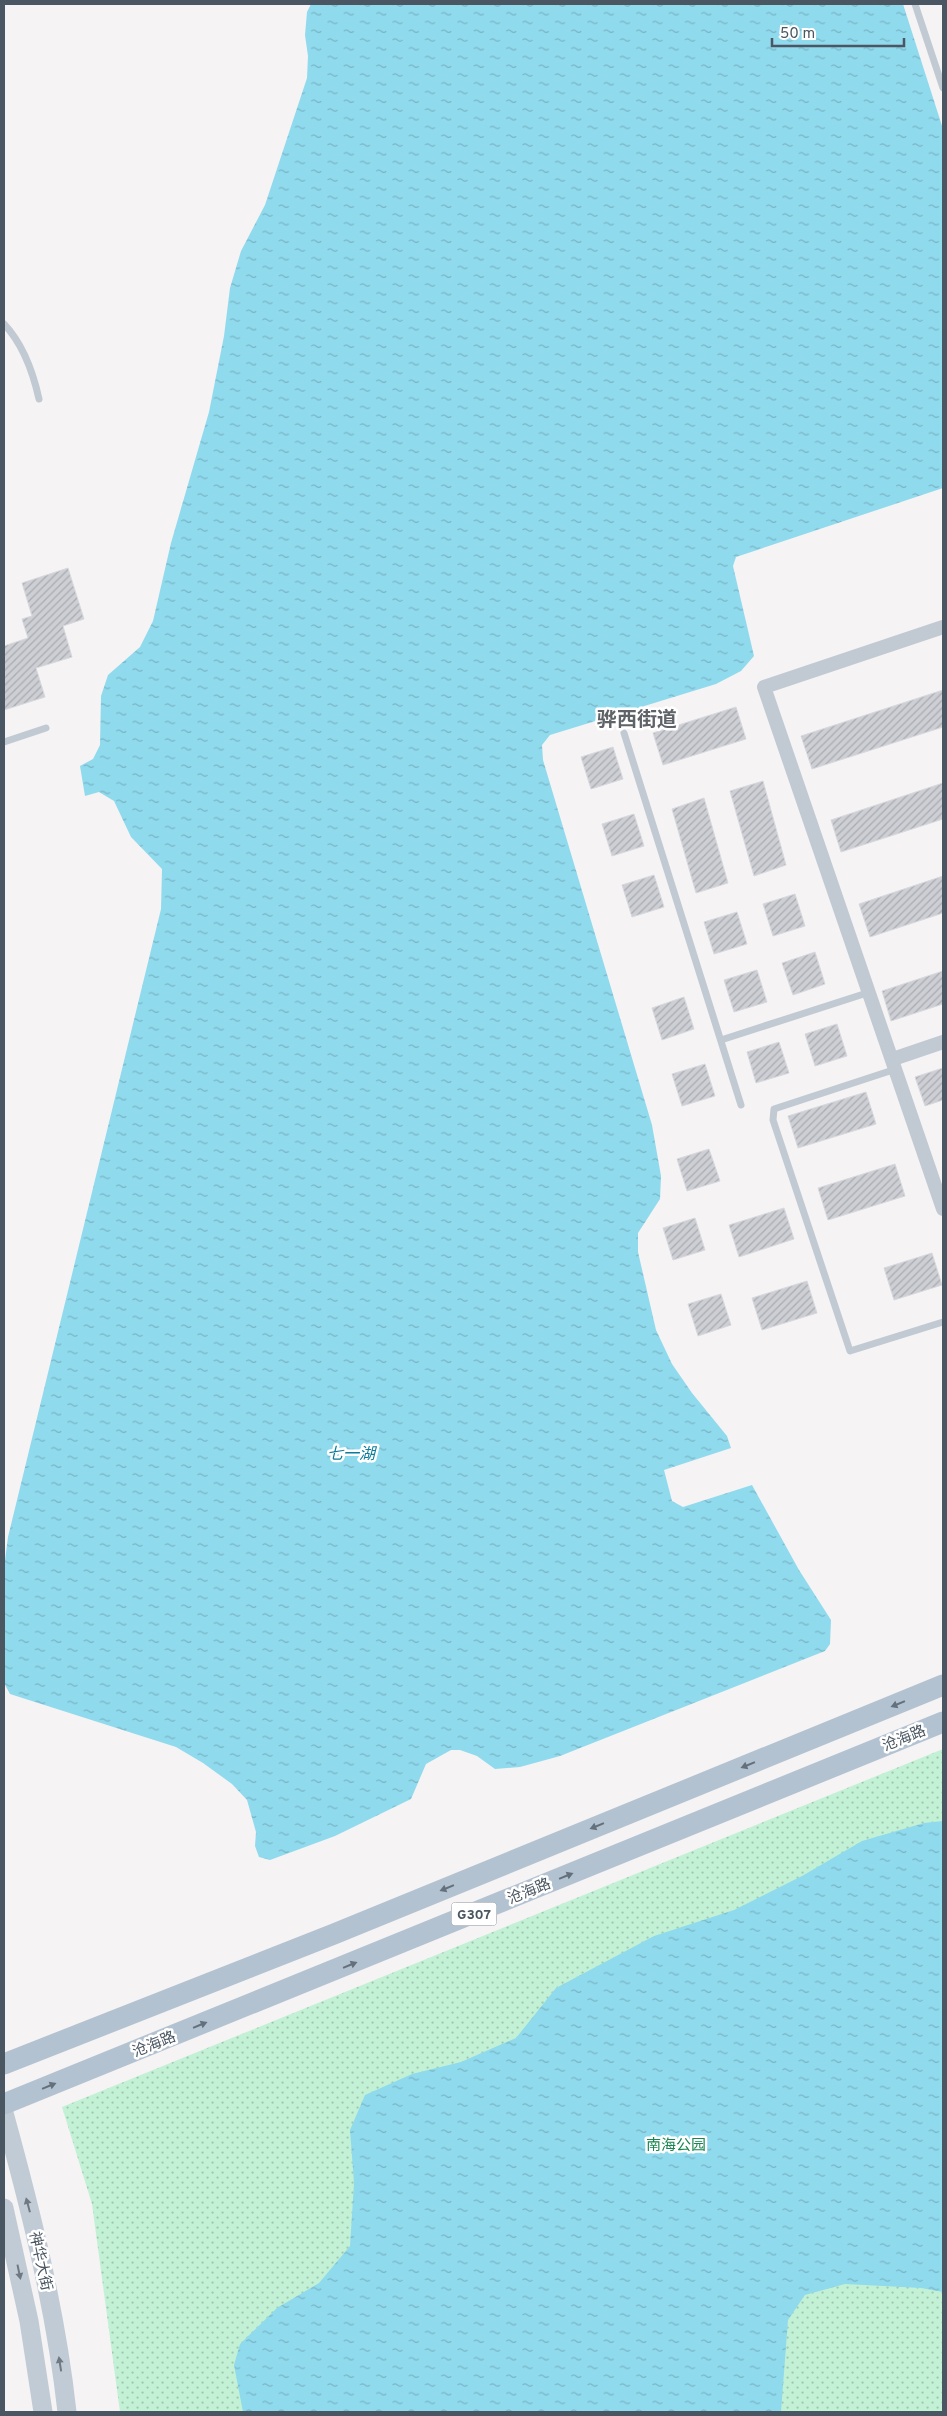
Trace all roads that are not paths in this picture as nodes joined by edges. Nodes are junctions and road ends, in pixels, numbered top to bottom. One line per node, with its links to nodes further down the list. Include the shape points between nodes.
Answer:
1 (915, 4): 2 (lane)
2 (943, 88)
3 (4, 324): 4 (lane, via 23,352)
4 (40, 399)
5 (943, 627): 9 (street, via 764,686)
6 (46, 728): 8 (lane)
7 (624, 733): 10 (lane)
8 (4, 742)
9 (870, 992): 10 (lane); 12 (street)
10 (721, 1040): 13 (lane)
11 (943, 1042): 12 (street)
12 (895, 1064): 14 (street); 15 (lane, via 774,1109 773,1120 850,1351)
13 (741, 1105)
14 (943, 1209)
15 (943, 1322)
16 (943, 1685): 18 (main road, G307, one-way to 18, via 334,1934)
17 (943, 1722): 19 (main road, 沧海路 / G307, one-way to 17)
18 (4, 2064)
19 (4, 2104)
20 (4, 2112): 23 (main road, 神华大街, one-way to 20, via 36,2234)
21 (4, 2208): 22 (main road, 神华大街, one-way to 22, via 29,2322)
22 (43, 2412)
23 (68, 2412)

